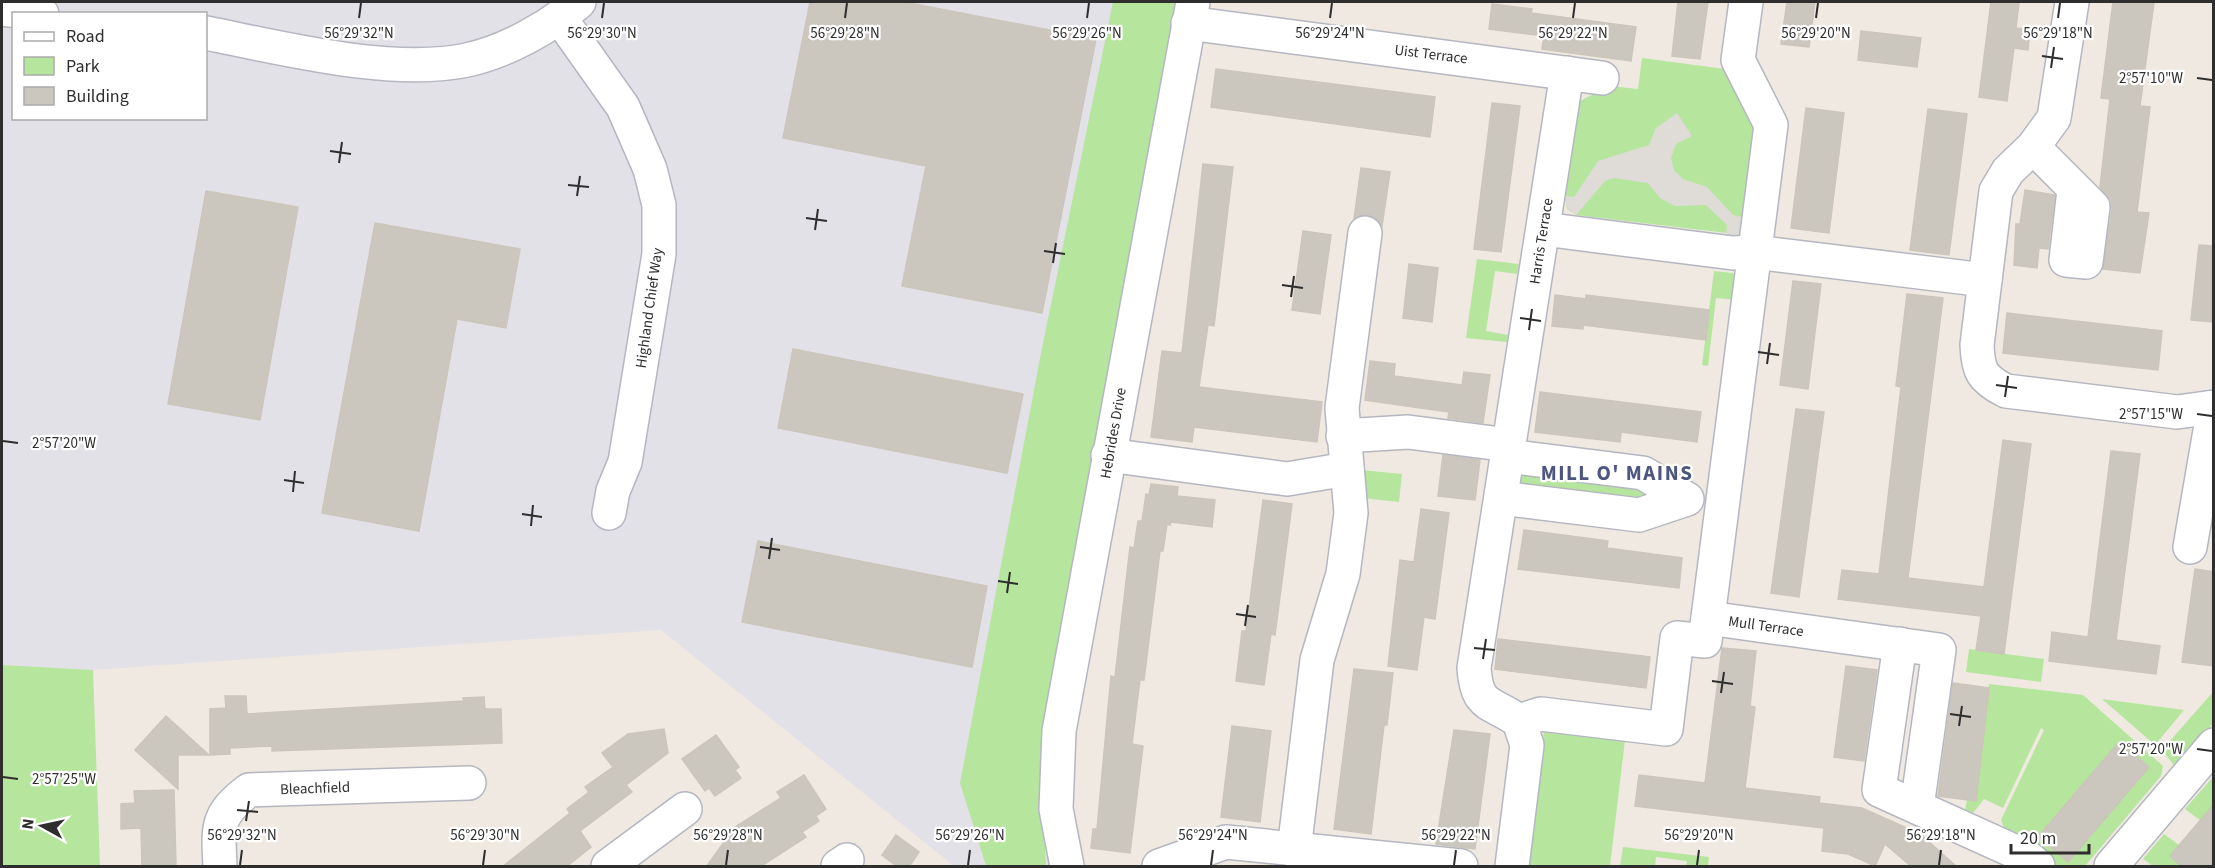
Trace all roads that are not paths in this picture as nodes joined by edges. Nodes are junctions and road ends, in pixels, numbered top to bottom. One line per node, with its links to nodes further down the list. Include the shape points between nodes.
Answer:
1 (1746, 2): 14 (street, via 1738,60 1771,125)
2 (2072, 2): 10 (street, via 2056,109 2049,128)
3 (2, 9): 5 (street)
4 (570, 10): 7 (street, via 506,47 467,60 425,64 307,53); 24 (street, Highland Chief Way, via 623,106 650,169 658,205 659,254 625,462)
5 (26, 12)
6 (1190, 12): 8 (street, Uist Terrace); 19 (street, Hebrides Drive)
7 (207, 33)
8 (1567, 73): 9 (street, Uist Terrace); 12 (street, Harris Terrace)
9 (1602, 78)
10 (2033, 147): 11 (street); 15 (street, via 2008,171 1996,191)
11 (2074, 190)
12 (1542, 229): 14 (street, via 1733,253); 18 (street, Harris Terrace)
13 (1365, 232): 17 (street, via 1342,408)
14 (1754, 252): 15 (street); 23 (street)
15 (1984, 280): 16 (street, via 1978,366 1989,382 2006,391 2177,412)
16 (2211, 408): 25 (street)
17 (1343, 436): 18 (street, via 1408,432); 20 (street)
18 (1508, 450): 21 (street, Harris Terrace); 22 (street, via 1643,473)
19 (1108, 455): 20 (street, via 1287,479); 34 (street, Hebrides Drive, via 1059,731 1056,809)
20 (1347, 469): 31 (street, via 1351,513 1343,574 1317,660)
21 (1501, 498): 22 (street, via 1639,514); 27 (street, Harris Terrace, via 1474,668 1476,689 1486,703)
22 (1687, 499): 23 (street)
23 (1723, 503): 26 (street)
24 (609, 513)
25 (2190, 547)
26 (1708, 618): 27 (street, Mull Terrace, via 1705,641 1677,638 1666,729 1541,714); 38 (street, Mull Terrace, via 1939,650 1917,807 2027,857)
27 (1519, 722): 37 (street, via 1527,745)
28 (2214, 745): 39 (street)
29 (469, 783): 33 (street, Bleachfield, via 249,790 229,806 219,830)
30 (686, 809): 32 (street)
31 (1281, 855): 35 (street, via 1226,843); 36 (street)
32 (615, 864)
33 (220, 867)
34 (1067, 867)
35 (1159, 867)
36 (1461, 867)
37 (1512, 867)
38 (2038, 867)
39 (2111, 867)

